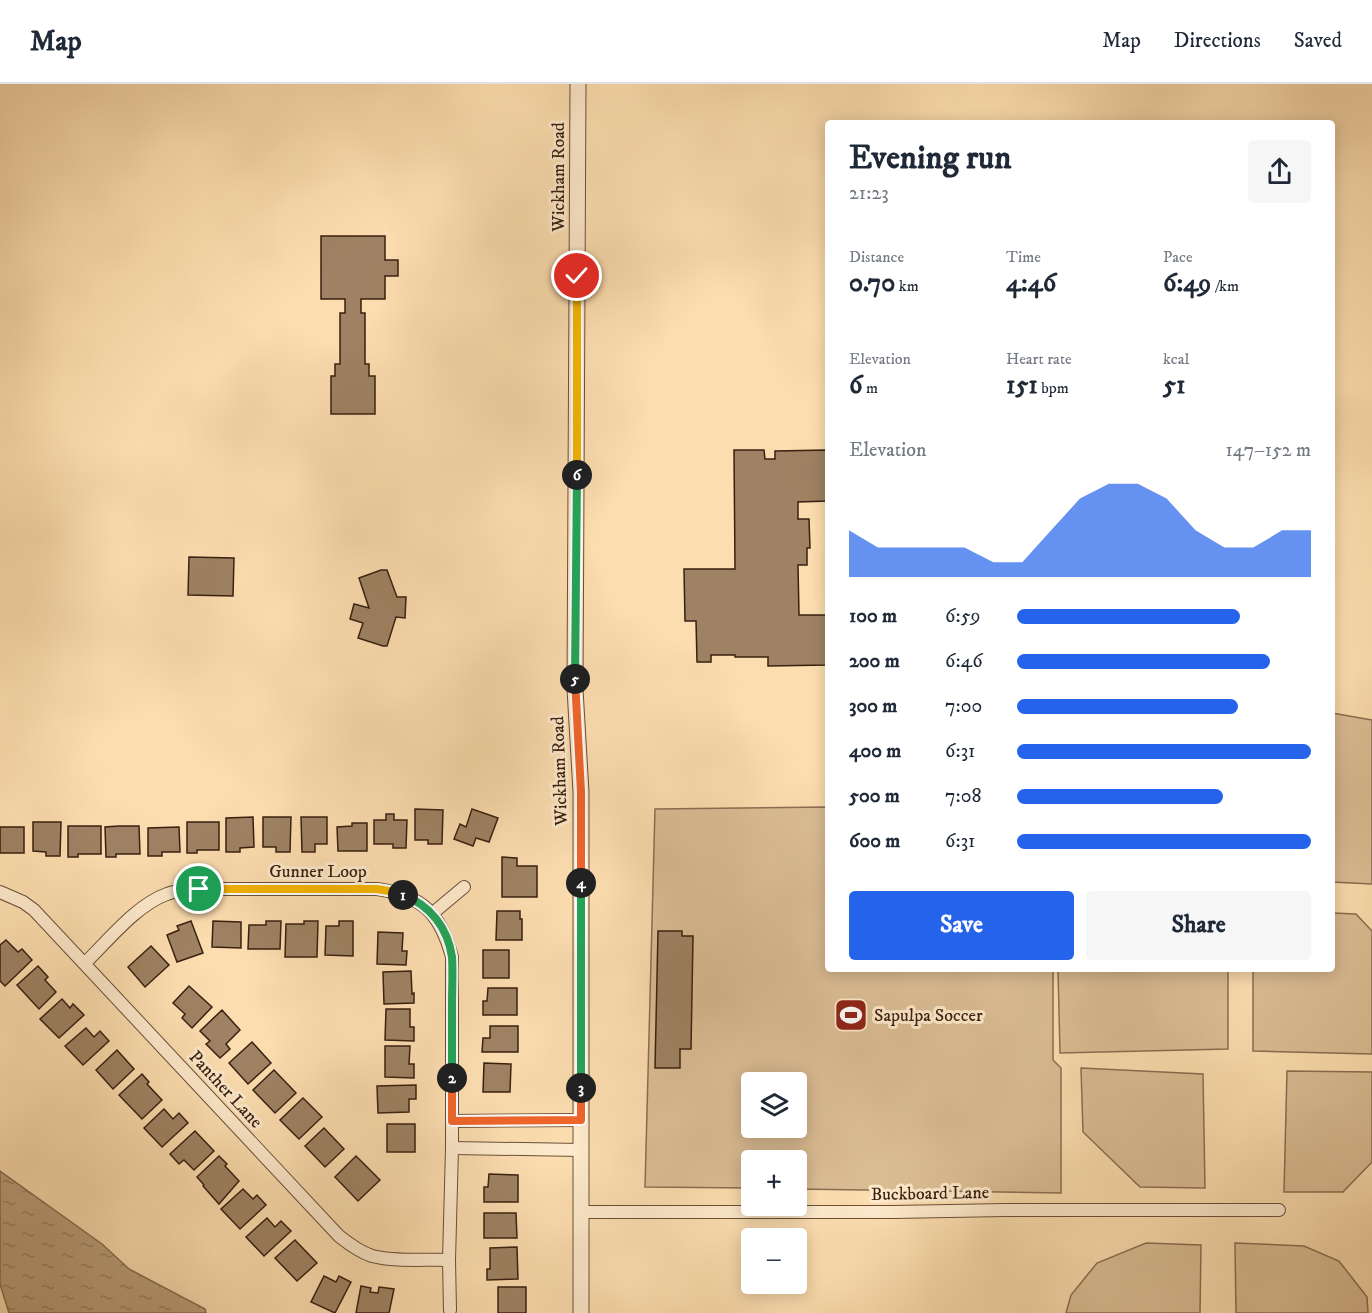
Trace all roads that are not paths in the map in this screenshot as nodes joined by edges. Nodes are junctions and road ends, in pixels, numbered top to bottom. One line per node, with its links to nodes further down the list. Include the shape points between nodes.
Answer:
1 (578, 84): 6 (street, Wickham Road, via 575,689 581,792)
2 (465, 886): 4 (street)
3 (0, 892): 5 (street, Panther Lane, via 34,910)
4 (433, 913): 5 (street, Gunner Loop, via 408,897 377,889 184,890 162,896 139,910); 7 (street, via 452,957)
5 (85, 963): 12 (street, Panther Lane, via 339,1236 372,1256)
6 (581, 1120): 7 (street); 9 (street, Wickham Road)
7 (452, 1121): 8 (street)
8 (452, 1148): 9 (street); 12 (street)
9 (581, 1150): 11 (street, Wickham Road)
10 (1279, 1210): 11 (street, Buckboard Lane)
11 (581, 1212): 14 (street, Wickham Road)
12 (449, 1260): 13 (street)
13 (450, 1310)
14 (581, 1313)

